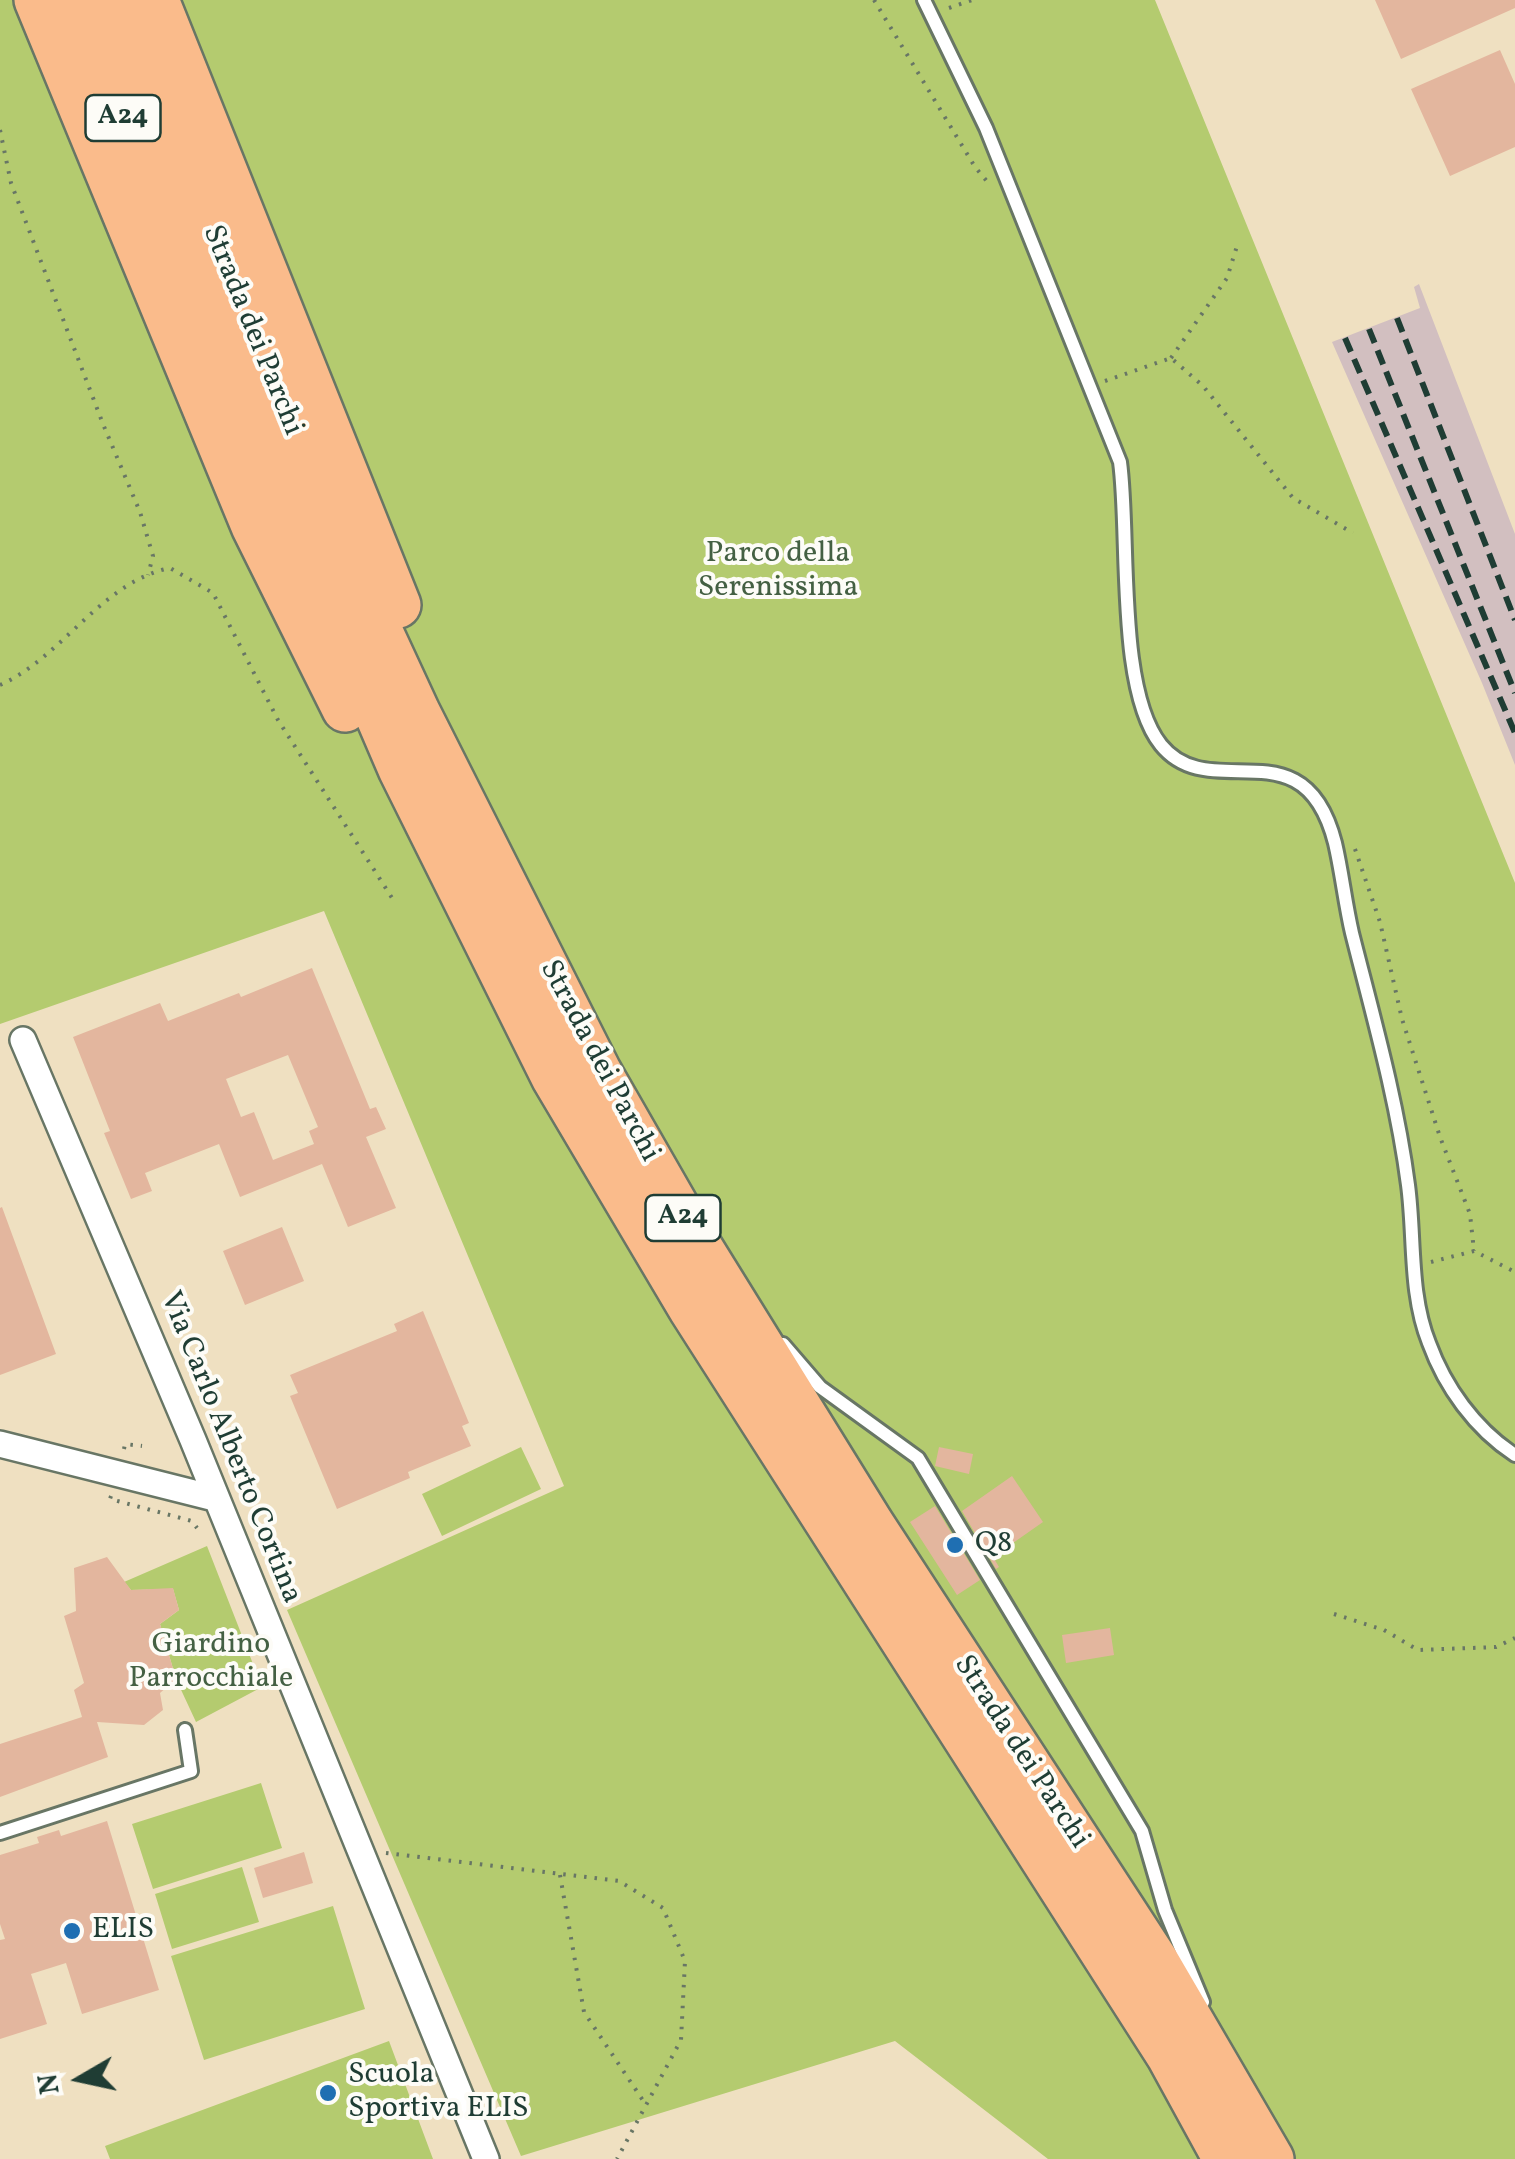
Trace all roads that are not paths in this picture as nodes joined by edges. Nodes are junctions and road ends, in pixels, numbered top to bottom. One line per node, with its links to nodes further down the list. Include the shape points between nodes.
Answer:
1 (37, 0): 9 (highway, via 254,526 463,937)
2 (75, 0): 6 (highway, Strada dei Parchi / A24)
3 (116, 0): 6 (highway, Strada dei Parchi / A24)
4 (156, 0): 7 (highway)
5 (924, 0): 14 (lane, via 986,128 1120,462 1134,669 1160,744 1182,764 1283,774 1322,808 1392,1097 1426,1337 1456,1396)
6 (188, 226): 7 (highway, Strada dei Parchi / A24, via 416,712); 9 (highway, Strada dei Parchi / A24, via 401,769)
7 (515, 905): 10 (highway, Strada dei Parchi / A24)
8 (23, 1040): 15 (street, Via Carlo Alberto Cortina)
9 (554, 1077): 20 (highway, Strada dei Parchi / A24, via 701,1324 1169,2055)
10 (695, 1240): 11 (lane); 20 (highway, Strada dei Parchi / A24, via 1155,1960)
11 (757, 1313)
12 (770, 1328): 18 (lane, via 820,1386 918,1458 1142,1831 1165,1910)
13 (0, 1444): 15 (street)
14 (1515, 1455)
15 (214, 1498): 21 (street, Via Carlo Alberto Cortina)
16 (184, 1730): 17 (lane, via 191,1771)
17 (0, 1833)
18 (1208, 2014)
19 (1215, 2031): 20 (lane)
20 (1251, 2151)
21 (486, 2159)

